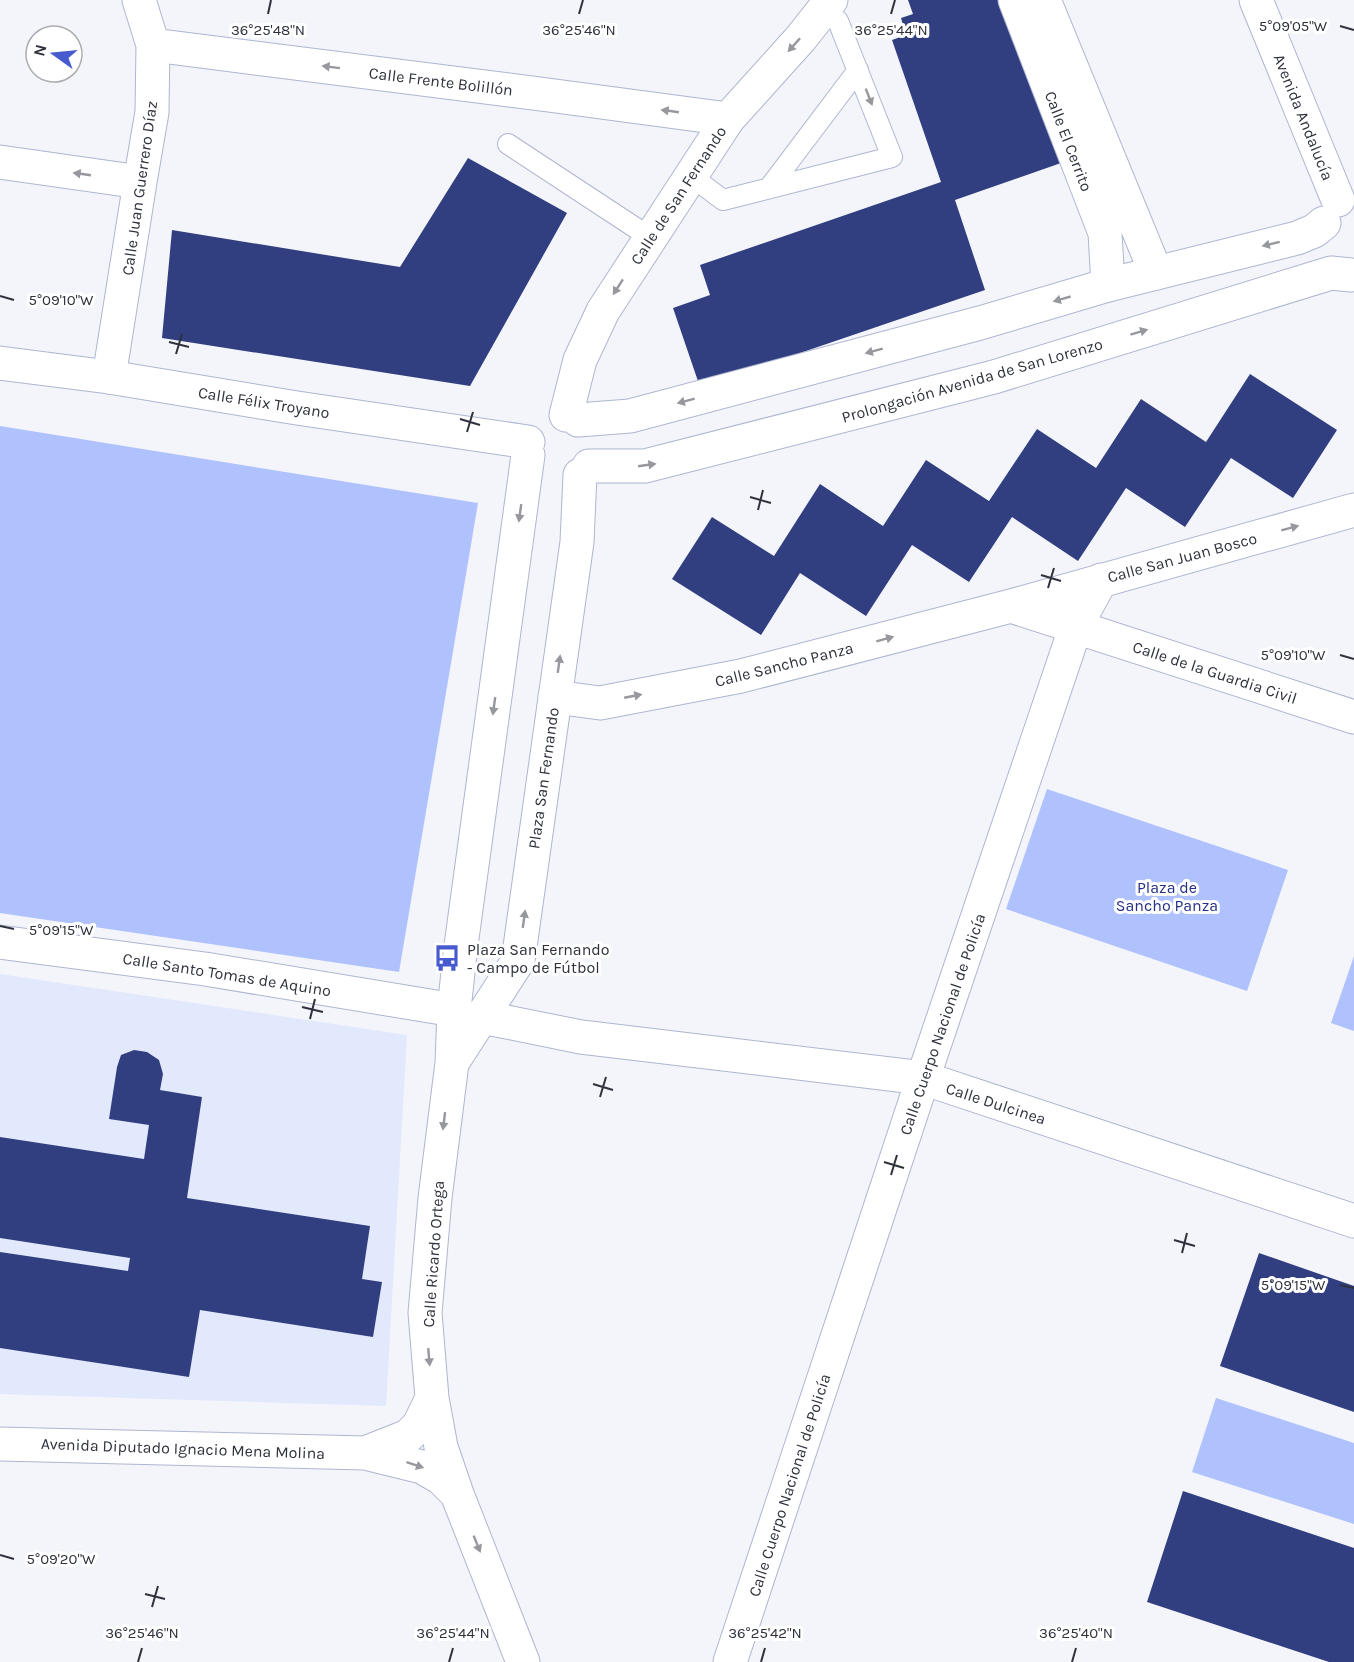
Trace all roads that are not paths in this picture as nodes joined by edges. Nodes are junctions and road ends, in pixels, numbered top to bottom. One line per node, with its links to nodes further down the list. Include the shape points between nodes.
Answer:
1 (139, 0): 7 (street, Calle Juan Guerrero Díaz)
2 (1015, 0): 19 (street, Calle El Cerrito, via 1105,233)
3 (1044, 0): 17 (street, Calle El Cerrito)
4 (1256, 0): 15 (street, Avenida Andalucía)
5 (1275, 0): 15 (street, Avenida Andalucía)
6 (827, 5): 8 (lane, via 838,21); 9 (street, Calle de San Fernando, one-way to 9)
7 (153, 45): 9 (street, Calle Frente Bolillón, one-way to 7); 13 (street, Calle Juan Guerrero Díaz, via 152,112)
8 (858, 70): 14 (lane); 14 (lane, one-way to 14, via 892,157)
9 (728, 119): 12 (street, Calle de San Fernando)
10 (508, 144): 16 (lane)
11 (0, 162): 13 (street, one-way to 11)
12 (691, 176): 14 (lane, via 723,200); 16 (street, Calle de San Fernando)
13 (140, 182): 21 (street, Calle Juan Guerrero Díaz)
14 (769, 188)
15 (1343, 200): 17 (street, one-way to 17, via 1314,231 1297,238); 18 (street, via 1323,236 1331,260)
16 (651, 238): 22 (street, Calle de San Fernando, one-way to 22, via 603,311 580,360)
17 (1156, 273): 19 (street)
18 (1352, 275): 24 (street, Prolongación Avenida de San Lorenzo, one-way to 18, via 657,464 994,377 1330,273)
19 (1108, 285): 22 (street, one-way to 22, via 630,416)
20 (0, 363): 21 (street, Calle Félix Troyano)
21 (109, 377): 23 (street, Calle Félix Troyano)
22 (572, 417): 23 (street, via 553,415 541,420 532,430); 24 (street, via 588,428 593,441 594,453)
23 (528, 449): 24 (street, via 533,467 555,481 568,481); 32 (street, one-way to 32, via 462,941)
24 (584, 470): 29 (street, Plaza San Fernando, one-way to 24)
25 (1354, 510): 26 (street, Calle San Juan Bosco, one-way to 25)
26 (1101, 580): 27 (street, Calle San Juan Bosco); 28 (street, Calle Cuerpo Nacional de Policía)
27 (1011, 606): 28 (street, Calle de la Guardia Civil); 29 (street, Calle Sancho Panza, one-way to 27, via 600,703 741,676)
28 (1076, 626): 30 (street, Calle de la Guardia Civil); 33 (street, Calle Cuerpo Nacional de Policía)
29 (555, 697): 32 (street, Plaza San Fernando, one-way to 29, via 518,961)
30 (1354, 717)
31 (0, 942): 32 (street, Calle Santo Tomas de Aquino, via 205,969)
32 (468, 1014): 33 (street, Calle Dulcinea, via 581,1037); 35 (street, Calle Ricardo Ortega, one-way to 35, via 452,1063 435,1198 425,1313)
33 (923, 1078): 34 (street, Calle Dulcinea); 40 (street, Calle Cuerpo Nacional de Policía)
34 (1354, 1221)
35 (432, 1398): 37 (street, via 419,1425 408,1436); 38 (street, Calle Ricardo Ortega, via 441,1447)
36 (0, 1444): 37 (street, Avenida Diputado Ignacio Mena Molina)
37 (365, 1453): 38 (street, one-way to 38, via 422,1467)
38 (457, 1494): 39 (street, Calle Ricardo Ortega, one-way to 39)
39 (523, 1662)
40 (730, 1662)

